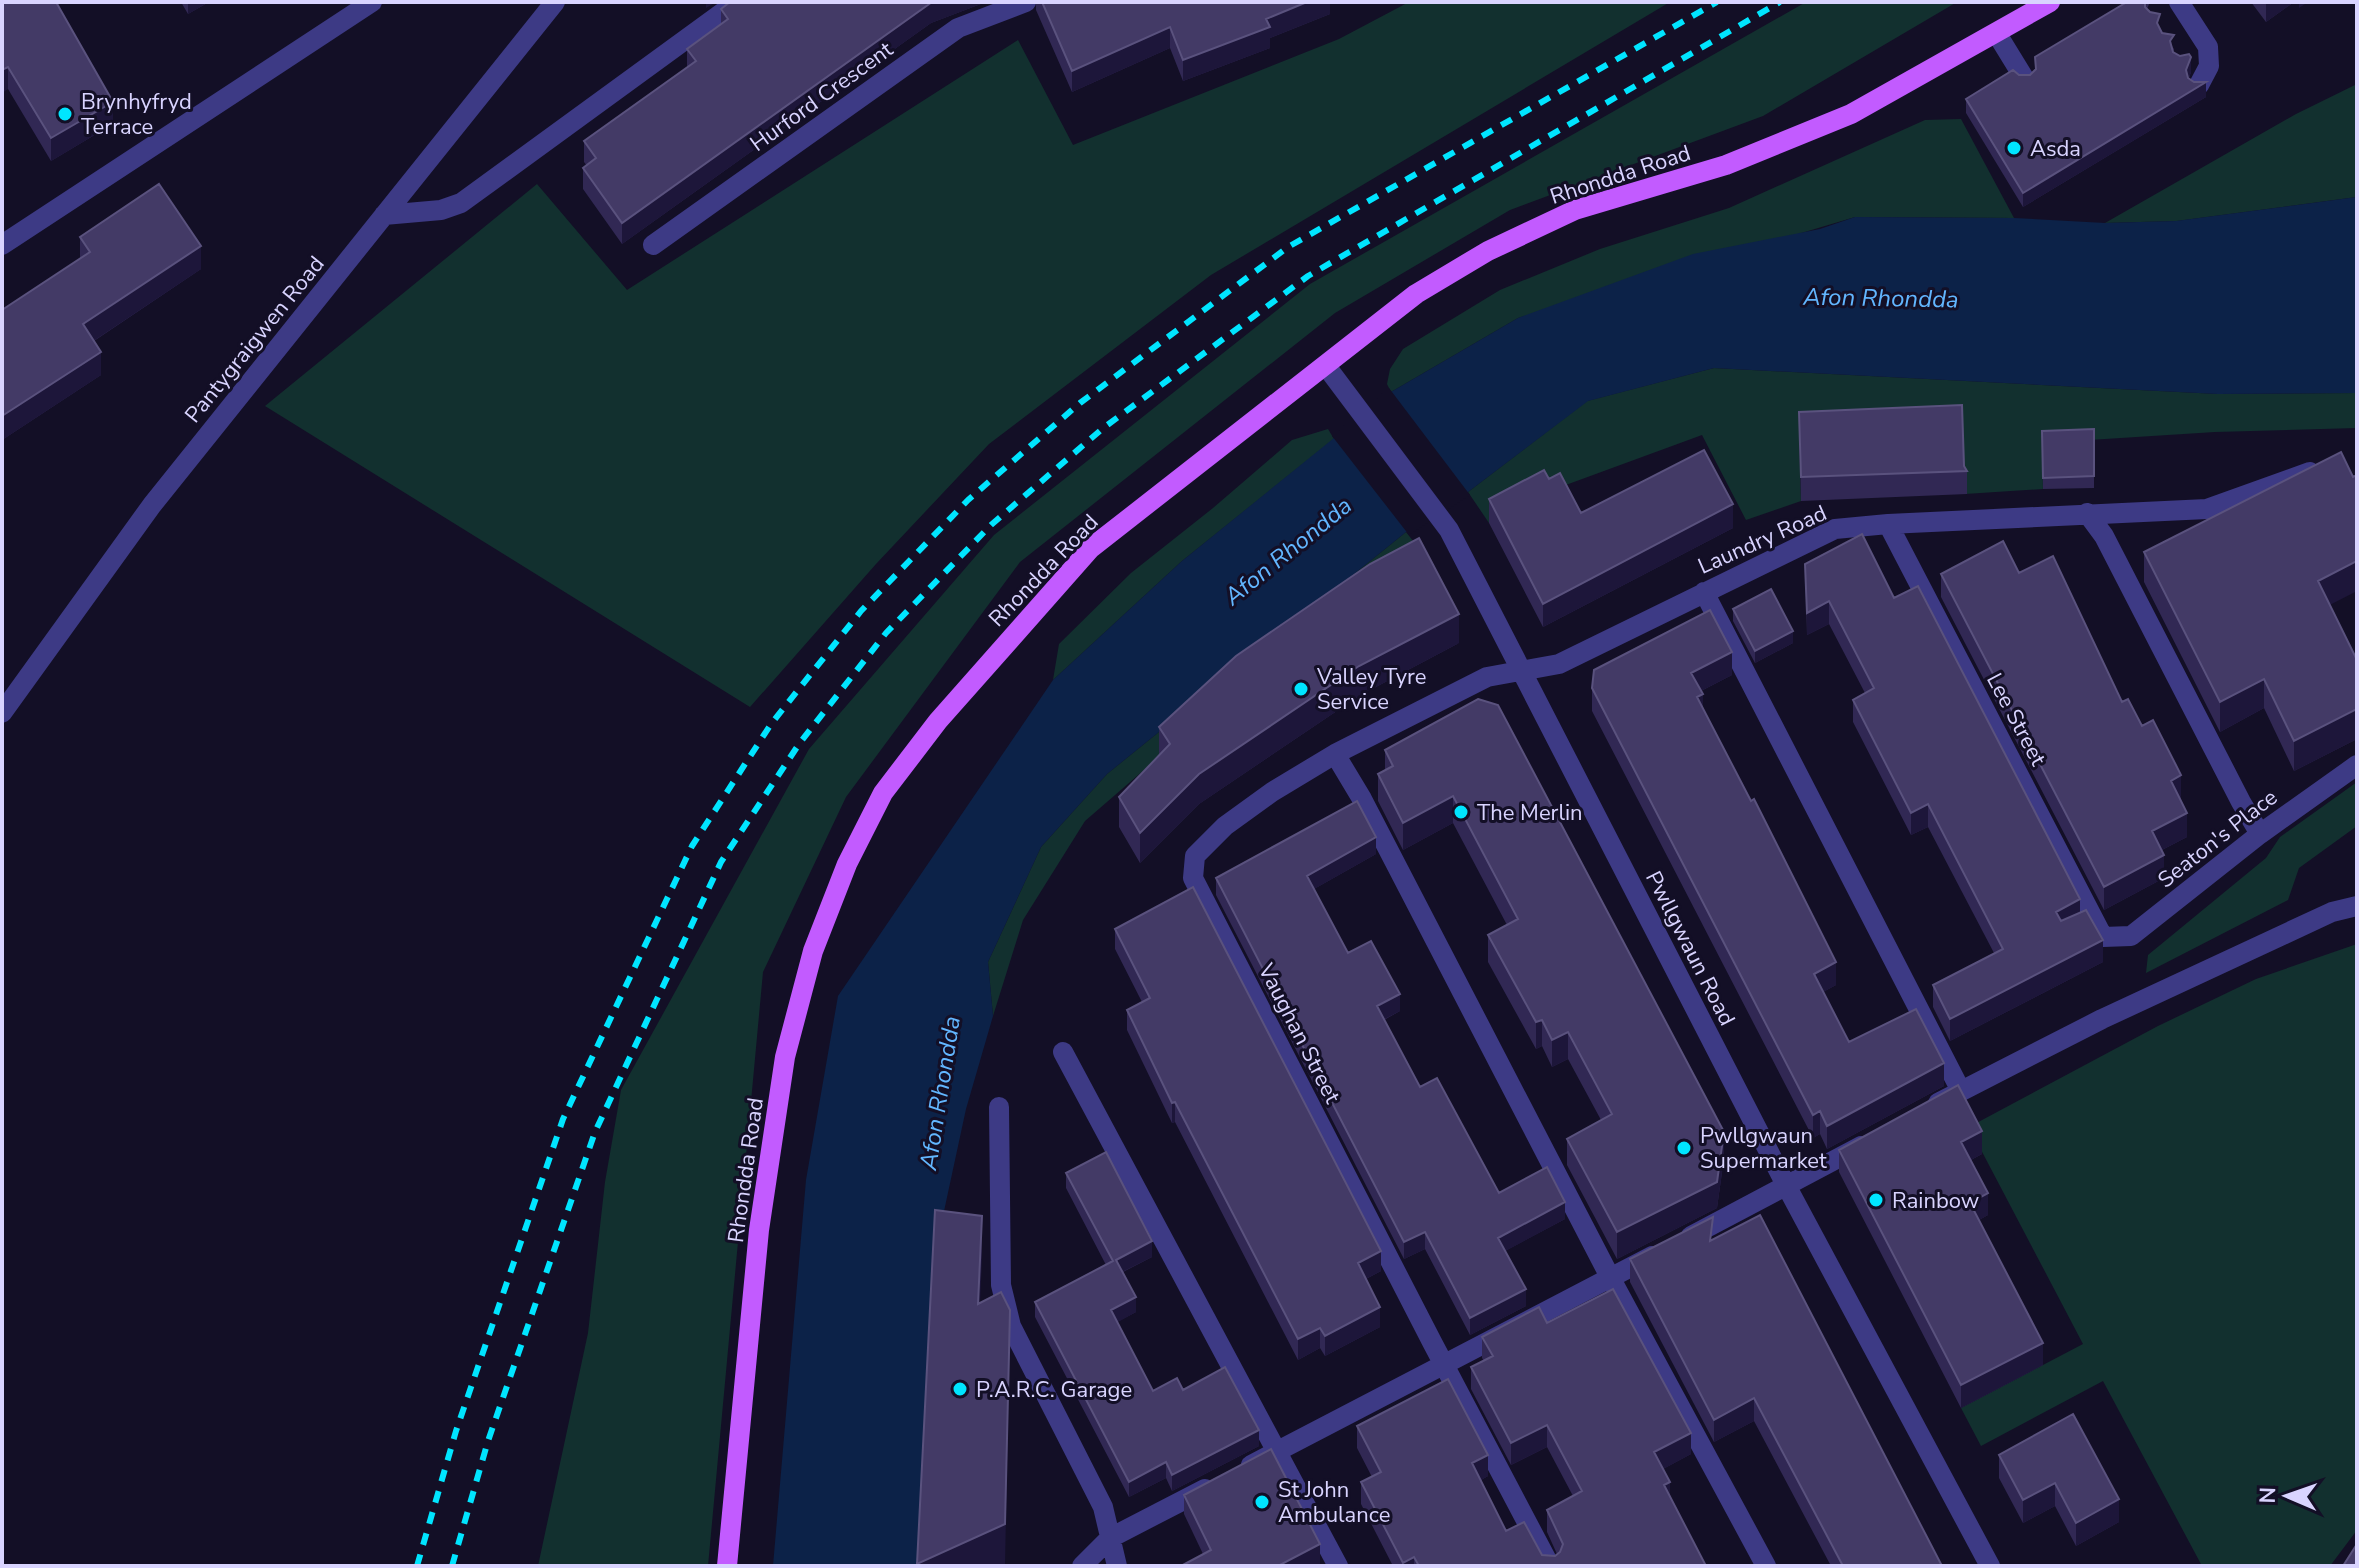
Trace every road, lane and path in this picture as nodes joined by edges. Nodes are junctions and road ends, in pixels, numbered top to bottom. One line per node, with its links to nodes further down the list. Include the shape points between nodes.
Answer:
1 (372, 2): 14 (street)
2 (555, 2): 13 (street, Pantygraigwen Road)
3 (737, 2): 13 (street, via 461,203)
4 (1026, 2): 15 (street, Hurford Crescent, via 958,28)
5 (2050, 2): 9 (main road, Rhondda Road)
6 (2173, 5): 7 (street, via 2180,21); 8 (street)
7 (2175, 29)
8 (2198, 33): 10 (street); 12 (street, via 2208,47 2209,66)
9 (1997, 34): 11 (street); 16 (main road, Rhondda Road, via 1851,114 1726,165 1575,210 1488,251 1416,294)
10 (2183, 58)
11 (2024, 78)
12 (2199, 85)
13 (384, 215): 22 (street, Pantygraigwen Road, via 152,505)
14 (2, 245)
15 (653, 245)
16 (1326, 366): 21 (street, Pwllgwaun Road, via 1449,530); 38 (main road, Rhondda Road, via 1091,548 938,721 883,793 847,864 813,951 785,1057 759,1230)
17 (2322, 467): 18 (street, Laundry Road, via 2207,509)
18 (2087, 513): 19 (street, Laundry Road); 25 (street, via 2104,536)
19 (1888, 524): 20 (street, Laundry Road, via 1835,529); 27 (street, Lee Street)
20 (1704, 592): 21 (street, Laundry Road, via 1559,664); 29 (street)
21 (1521, 670): 23 (street, Vaughan Street, via 1487,677); 33 (street, Pwllgwaun Road)
22 (2, 713)
23 (1335, 754): 34 (street); 35 (street, Vaughan Street, via 1225,826 1195,856 1193,878)
24 (2357, 765): 25 (street, Seaton's Place)
25 (2260, 834): 27 (street, Seaton's Place, via 2131,936)
26 (2357, 906): 29 (street, via 2332,912 2116,1012)
27 (2103, 937)
28 (1063, 1052): 36 (street)
29 (1961, 1091): 31 (street)
30 (999, 1107): 37 (street, via 1001,1285 1011,1326 1103,1507)
31 (1917, 1115)
32 (1877, 1137): 33 (street)
33 (1787, 1187): 34 (street); 44 (street, Pwllgwaun Road)
34 (1610, 1277): 35 (street); 43 (street)
35 (1443, 1364): 36 (street); 42 (street, Vaughan Street)
36 (1277, 1451): 37 (street); 41 (street)
37 (1110, 1538): 39 (street); 40 (street)
38 (727, 1566)
39 (1082, 1566)
40 (1117, 1566)
41 (1338, 1566)
42 (1550, 1566)
43 (1766, 1566)
44 (1990, 1566)

